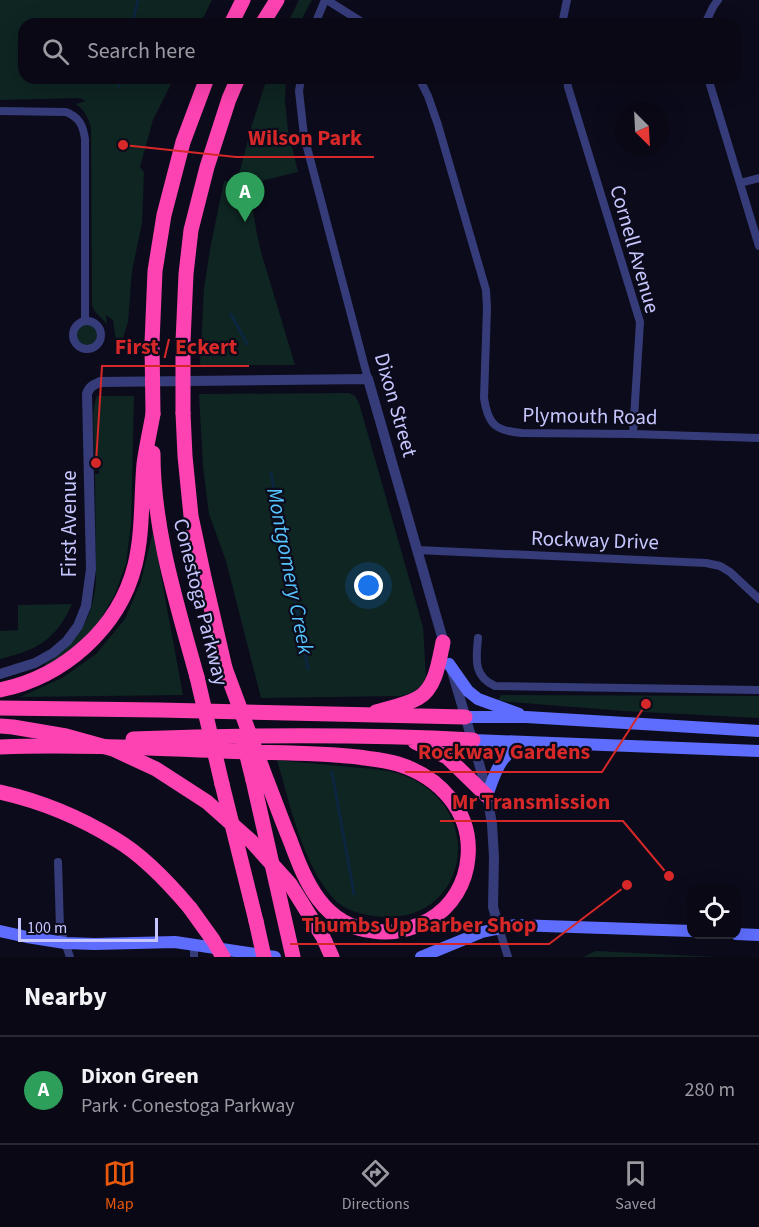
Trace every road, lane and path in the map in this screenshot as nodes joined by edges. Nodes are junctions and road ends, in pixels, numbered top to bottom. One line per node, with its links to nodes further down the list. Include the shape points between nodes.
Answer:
1 (243, 0): 6 (highway)
2 (277, 0): 7 (highway)
3 (326, 0): 8 (street); 9 (street)
4 (567, 0): 10 (street)
5 (718, 0): 11 (street)
6 (234, 18)
7 (266, 18)
8 (318, 18)
9 (355, 18)
10 (563, 18)
11 (707, 18)
12 (205, 84): 24 (highway, Conestoga Parkway, bridge, via 183,142 164,215 155,271)
13 (235, 84): 47 (highway, Conestoga Parkway, bridge, via 207,167 191,230 183,342 183,413 191,516 206,588 225,668)
14 (300, 84): 23 (street, Dixon Street, via 304,136)
15 (421, 84): 25 (street, Plymouth Road, via 438,125 486,290 484,398 491,421 506,432)
16 (569, 84): 25 (street, Cornell Avenue, via 640,322)
17 (710, 84): 20 (street)
18 (0, 111): 22 (street, via 66,112 78,119 83,129)
19 (759, 178): 20 (street)
20 (740, 183): 21 (street)
21 (759, 246)
22 (85, 321)
23 (368, 379): 27 (street, Dixon Street); 32 (street, First Avenue, via 92,385 87,393 91,569 86,606 78,626 53,653)
24 (153, 414): 33 (highway, via 144,463 139,542 126,592 101,631 84,649 42,677); 61 (highway, Conestoga Parkway, bridge, via 158,518 170,579)
25 (633, 434): 26 (street, Plymouth Road)
26 (759, 438)
27 (417, 550): 28 (street, Rockway Drive, via 706,563 730,572); 30 (street, Dixon Street)
28 (759, 599)
29 (478, 638): 34 (street, via 476,663 488,683 495,686)
30 (443, 642): 31 (street, Dixon Street); 36 (highway, via 436,674 425,692 417,699)
31 (449, 664): 37 (street, Dixon Street); 38 (main road, via 478,699)
32 (0, 674)
33 (0, 690)
34 (759, 690)
35 (0, 708): 36 (highway)
36 (365, 716): 37 (highway)
37 (465, 717): 38 (main road); 42 (street, Dixon Street)
38 (526, 717): 40 (main road)
39 (0, 726): 64 (highway, bridge, via 66,736 113,749 156,769 207,802 252,842 290,884)
40 (759, 731)
41 (403, 738): 42 (highway); 44 (highway, via 228,735); 49 (highway, via 447,757)
42 (473, 740): 43 (main road); 49 (street, Dixon Street)
43 (529, 742): 46 (main road); 49 (main road, via 514,748 502,761)
44 (46, 745): 45 (highway); 47 (highway, via 310,753 398,764 437,784 459,810 469,849 456,895 435,916 402,932 365,931 330,913 307,883)
45 (0, 747)
46 (759, 751)
47 (260, 780): 63 (highway, Conestoga Parkway)
48 (0, 792): 60 (highway, bridge, via 42,805 117,840 173,888)
49 (487, 796): 51 (street, Dixon Street, via 494,858 493,906)
50 (58, 862): 56 (street, via 60,928)
51 (499, 928): 53 (main road, via 516,925); 65 (main road); 66 (street)
52 (0, 931): 56 (main road)
53 (687, 932)
54 (741, 934): 55 (main road)
55 (759, 934)
56 (65, 943): 57 (main road); 58 (street)
57 (194, 944): 59 (street); 62 (main road)
58 (70, 957)
59 (194, 957)
60 (223, 957)
61 (264, 957)
62 (275, 957)
63 (292, 957)
64 (332, 957)
65 (421, 957)
66 (508, 957)

